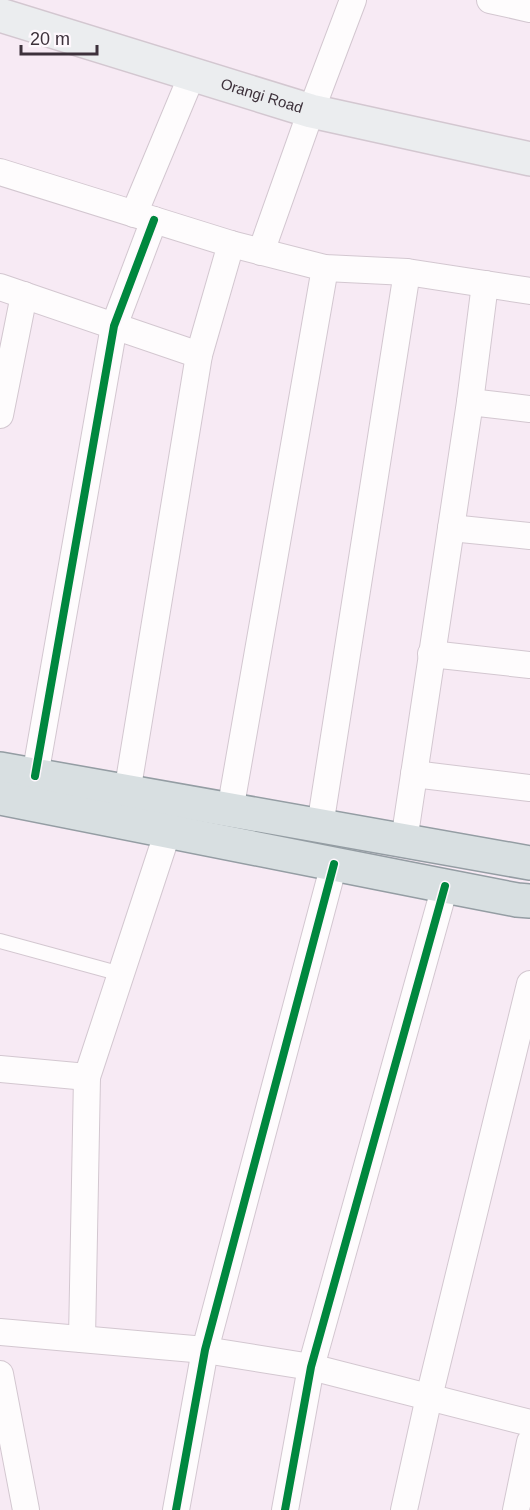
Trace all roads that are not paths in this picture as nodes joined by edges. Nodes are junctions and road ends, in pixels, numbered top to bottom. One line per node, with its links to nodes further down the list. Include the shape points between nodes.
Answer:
1 (353, 0): 6 (street)
2 (490, 0): 3 (street)
3 (530, 9)
4 (0, 15): 5 (street, Orangi Road)
5 (192, 75): 6 (street, Orangi Road); 9 (street)
6 (311, 111): 7 (street, Orangi Road); 11 (street)
7 (530, 159)
8 (0, 172): 9 (street)
9 (144, 217): 10 (street); 18 (street)
10 (231, 244): 11 (street); 19 (street)
11 (261, 252): 12 (street)
12 (325, 268): 13 (street); 33 (street)
13 (408, 272): 14 (street); 34 (street)
14 (485, 284): 16 (street); 20 (street)
15 (0, 287): 17 (street)
16 (530, 291)
17 (24, 295): 18 (street); 22 (street)
18 (114, 326): 19 (street); 29 (street)
19 (199, 355): 31 (street)
20 (470, 402): 21 (street); 23 (street)
21 (530, 409)
22 (0, 415)
23 (451, 528): 24 (street); 25 (street)
24 (530, 536)
25 (431, 654): 26 (street); 28 (street)
26 (530, 665)
27 (0, 769): 29 (main road)
28 (414, 774): 30 (street); 36 (street)
29 (35, 776): 31 (main road)
30 (530, 788)
31 (127, 793): 33 (main road)
32 (0, 798): 35 (main road)
33 (230, 811): 34 (main road)
34 (320, 826): 36 (main road)
35 (168, 831): 38 (main road); 42 (street)
36 (404, 841): 37 (main road)
37 (530, 863)
38 (334, 864): 39 (main road); 48 (street)
39 (446, 886): 40 (main road); 49 (street)
40 (530, 901)
41 (0, 941): 42 (lane)
42 (121, 974): 45 (street)
43 (530, 984): 51 (street)
44 (0, 1069): 45 (street)
45 (87, 1077): 47 (street)
46 (0, 1332): 47 (street)
47 (82, 1339): 48 (street)
48 (204, 1350): 49 (street); 55 (street)
49 (311, 1367): 51 (street); 56 (street)
50 (0, 1374): 54 (street)
51 (429, 1397): 52 (street); 57 (street)
52 (530, 1423)
53 (530, 1442): 58 (street)
54 (26, 1510)
55 (176, 1510)
56 (285, 1510)
57 (404, 1510)
58 (516, 1510)

